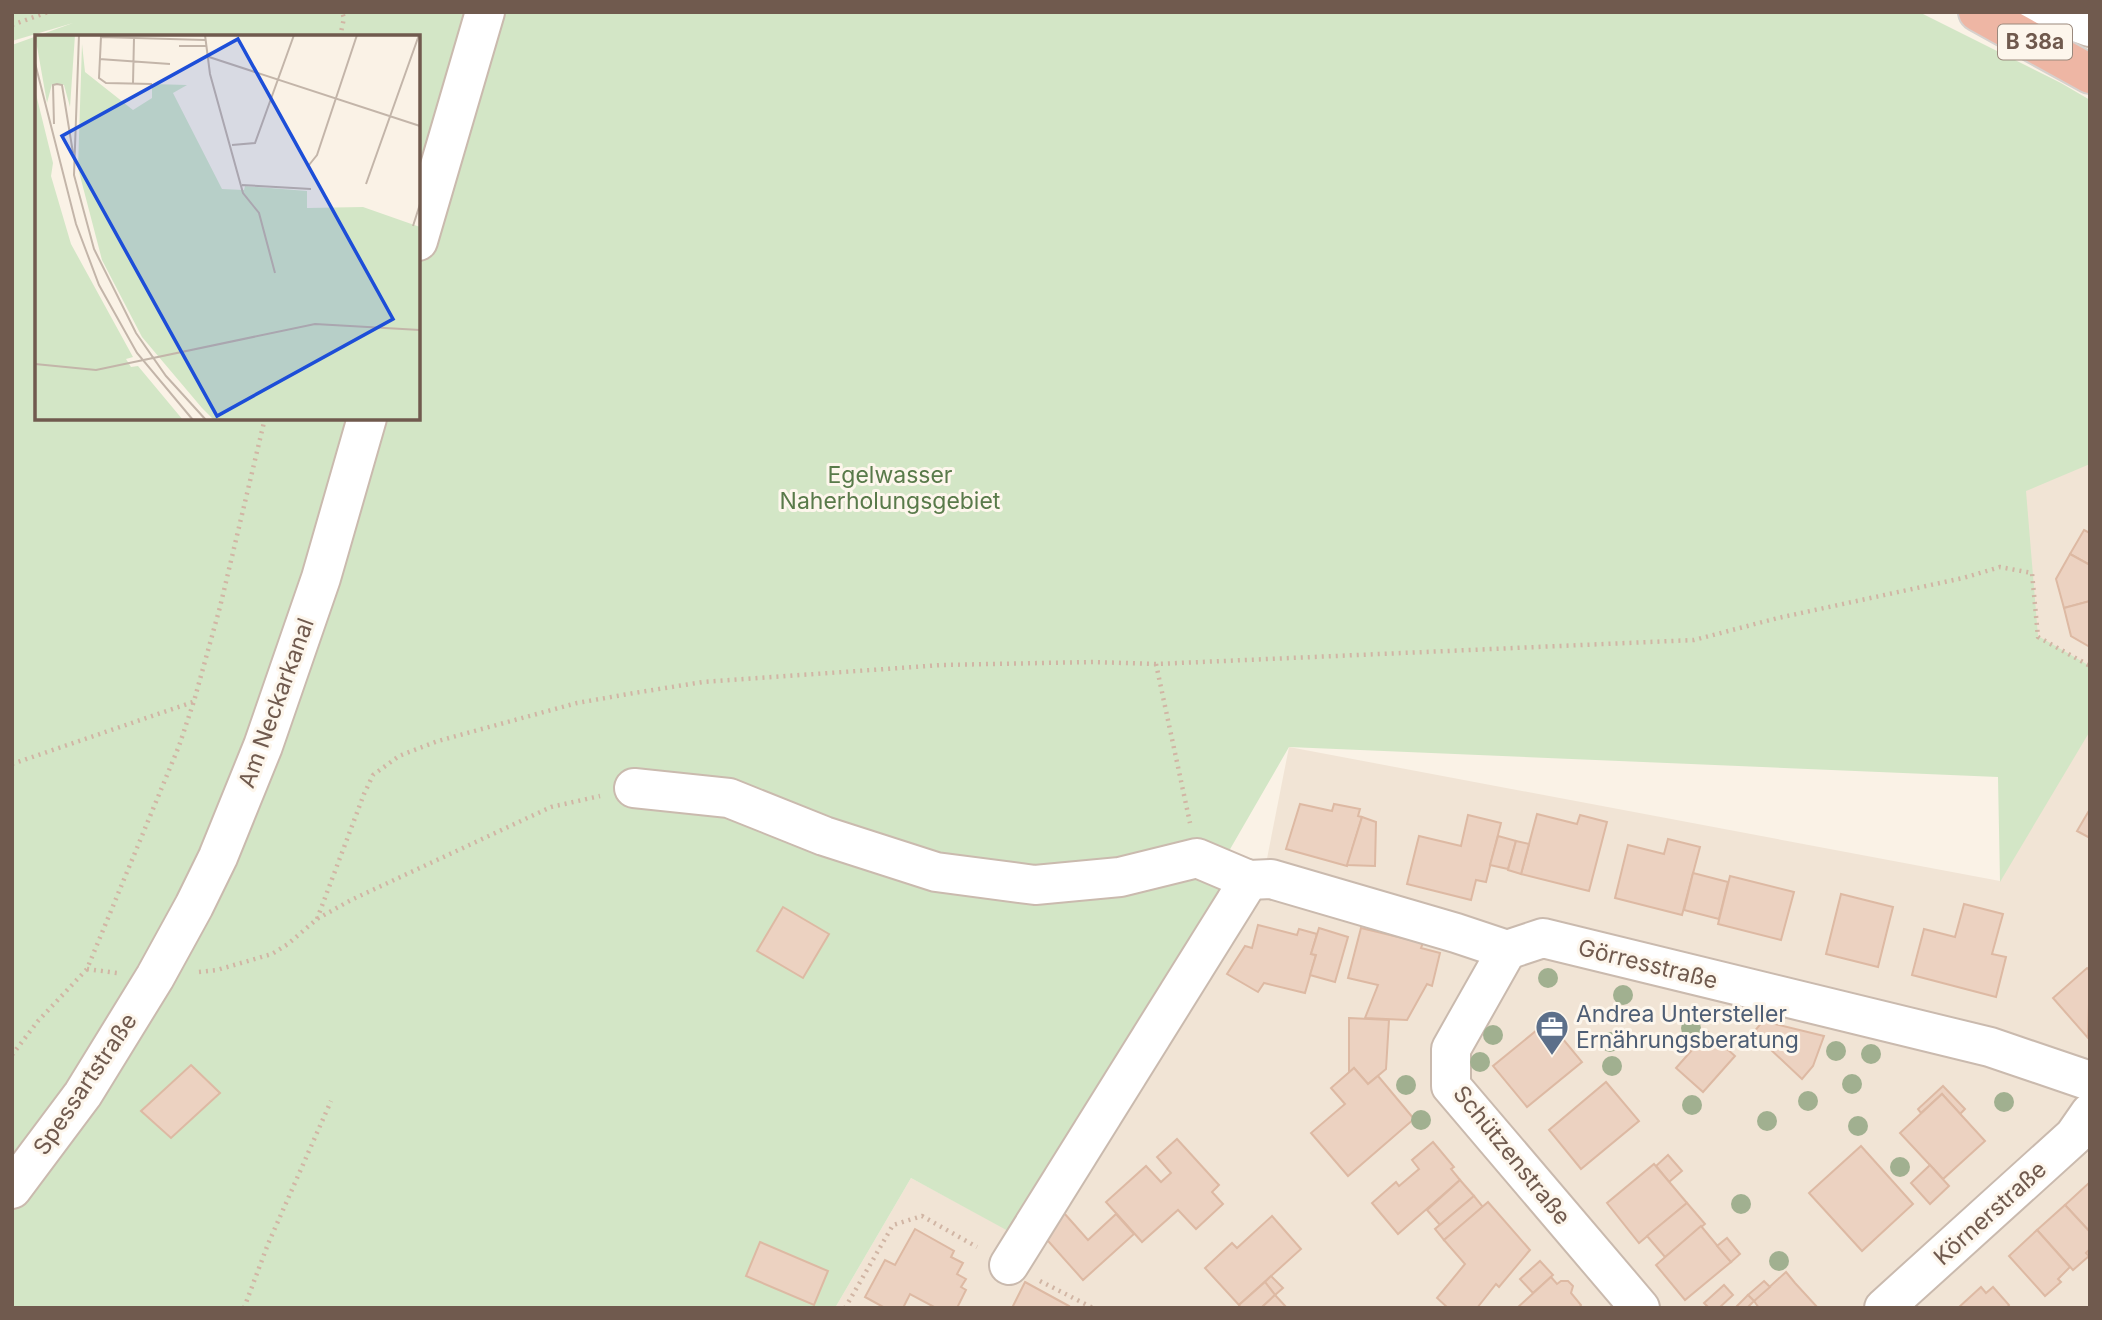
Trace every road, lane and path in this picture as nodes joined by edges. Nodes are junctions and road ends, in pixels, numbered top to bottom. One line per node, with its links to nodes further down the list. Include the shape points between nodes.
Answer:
1 (48, 12): 6 (path)
2 (342, 12): 8 (path)
3 (485, 12): 10 (street)
4 (1978, 12): 9 (highway, B 38a)
5 (2015, 12): 7 (street, via 2065,18)
6 (12, 25)
7 (2090, 27)
8 (340, 35)
9 (2090, 74)
10 (420, 235)
11 (265, 420): 15 (path)
12 (366, 420): 21 (street, Am Neckarkanal, via 321,578 263,746 218,858)
13 (1156, 664): 14 (path, via 1693,640 2000,566 2032,573 2038,636); 17 (path, via 941,665 702,682 577,703 438,741 399,756 373,775 317,919 551,807); 18 (path)
14 (2090, 666)
15 (194, 701): 16 (path); 22 (path, via 87,970)
16 (12, 764)
17 (634, 788): 18 (street, via 729,798 824,836 936,872 1035,885 1121,877)
18 (1197, 858): 19 (street)
19 (1249, 880): 20 (street, via 1271,879); 27 (street)
20 (1507, 950): 23 (street, Görresstraße, via 1543,938 1990,1047); 31 (street, Schützenstraße, via 1451,1049 1451,1086)
21 (155, 977): 26 (street, Spessartstraße, via 83,1094)
22 (12, 1055)
23 (2090, 1081)
24 (331, 1101): 28 (path)
25 (2090, 1113): 32 (street, Körnerstraße, via 2074,1136)
26 (12, 1189)
27 (1009, 1265): 29 (path, via 922,1216 893,1225); 30 (path)
28 (244, 1308)
29 (845, 1308)
30 (1093, 1308)
31 (1640, 1308)
32 (1884, 1308)

